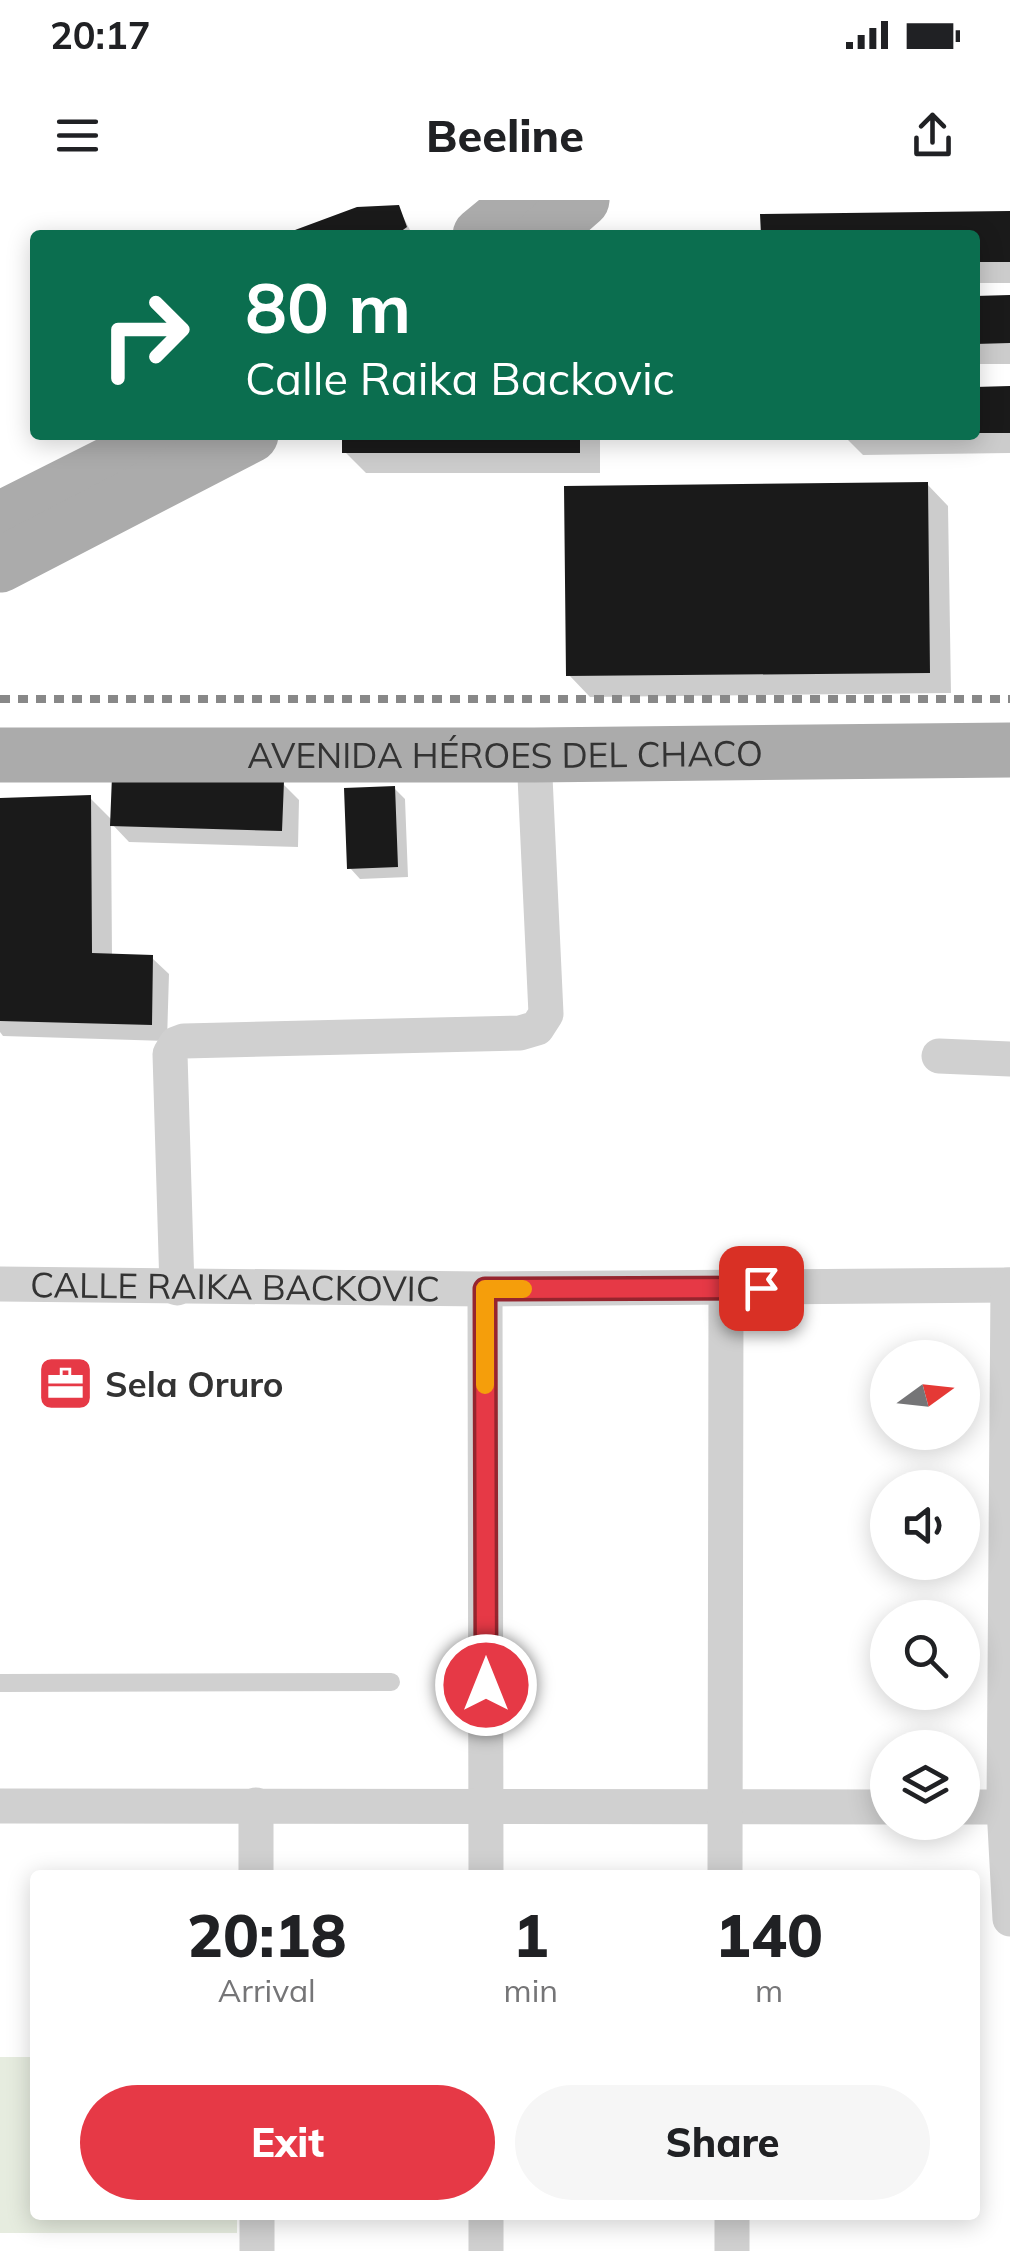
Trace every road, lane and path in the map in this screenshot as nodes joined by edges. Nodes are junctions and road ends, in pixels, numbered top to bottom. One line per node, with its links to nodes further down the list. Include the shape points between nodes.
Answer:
1 (522, 200): 3 (main road)
2 (582, 200): 4 (main road)
3 (486, 230)
4 (548, 230)
5 (157, 440): 7 (main road)
6 (238, 442): 8 (main road)
7 (0, 519)
8 (0, 565)
9 (1010, 750): 11 (main road, AVENIDA HÉROES DEL CHACO)
10 (0, 755): 11 (main road, AVENIDA HÉROES DEL CHACO)
11 (534, 755): 16 (street, via 546,1014 537,1028 176,1044 170,1054)
12 (939, 1056): 13 (street)
13 (1010, 1059)
14 (0, 1284): 16 (street, CALLE RAIKA BACKOVIC)
15 (1009, 1285): 17 (street, CALLE RAIKA BACKOVIC); 27 (street)
16 (177, 1288): 18 (street, CALLE RAIKA BACKOVIC)
17 (726, 1288): 18 (street, CALLE RAIKA BACKOVIC); 24 (street)
18 (485, 1289): 21 (street)
19 (391, 1682): 20 (lane)
20 (0, 1683)
21 (486, 1804): 22 (street); 24 (street); 29 (street)
22 (256, 1805): 23 (street); 28 (street)
23 (0, 1806)
24 (723, 1807): 25 (street); 30 (street)
25 (870, 1807)
26 (980, 1807): 27 (street)
27 (1007, 1807): 31 (street)
28 (256, 1870)
29 (486, 1870)
30 (725, 1870)
31 (1010, 1919)
32 (257, 2220): 35 (street)
33 (486, 2220): 36 (street)
34 (732, 2220): 37 (street)
35 (257, 2251)
36 (486, 2251)
37 (732, 2251)

